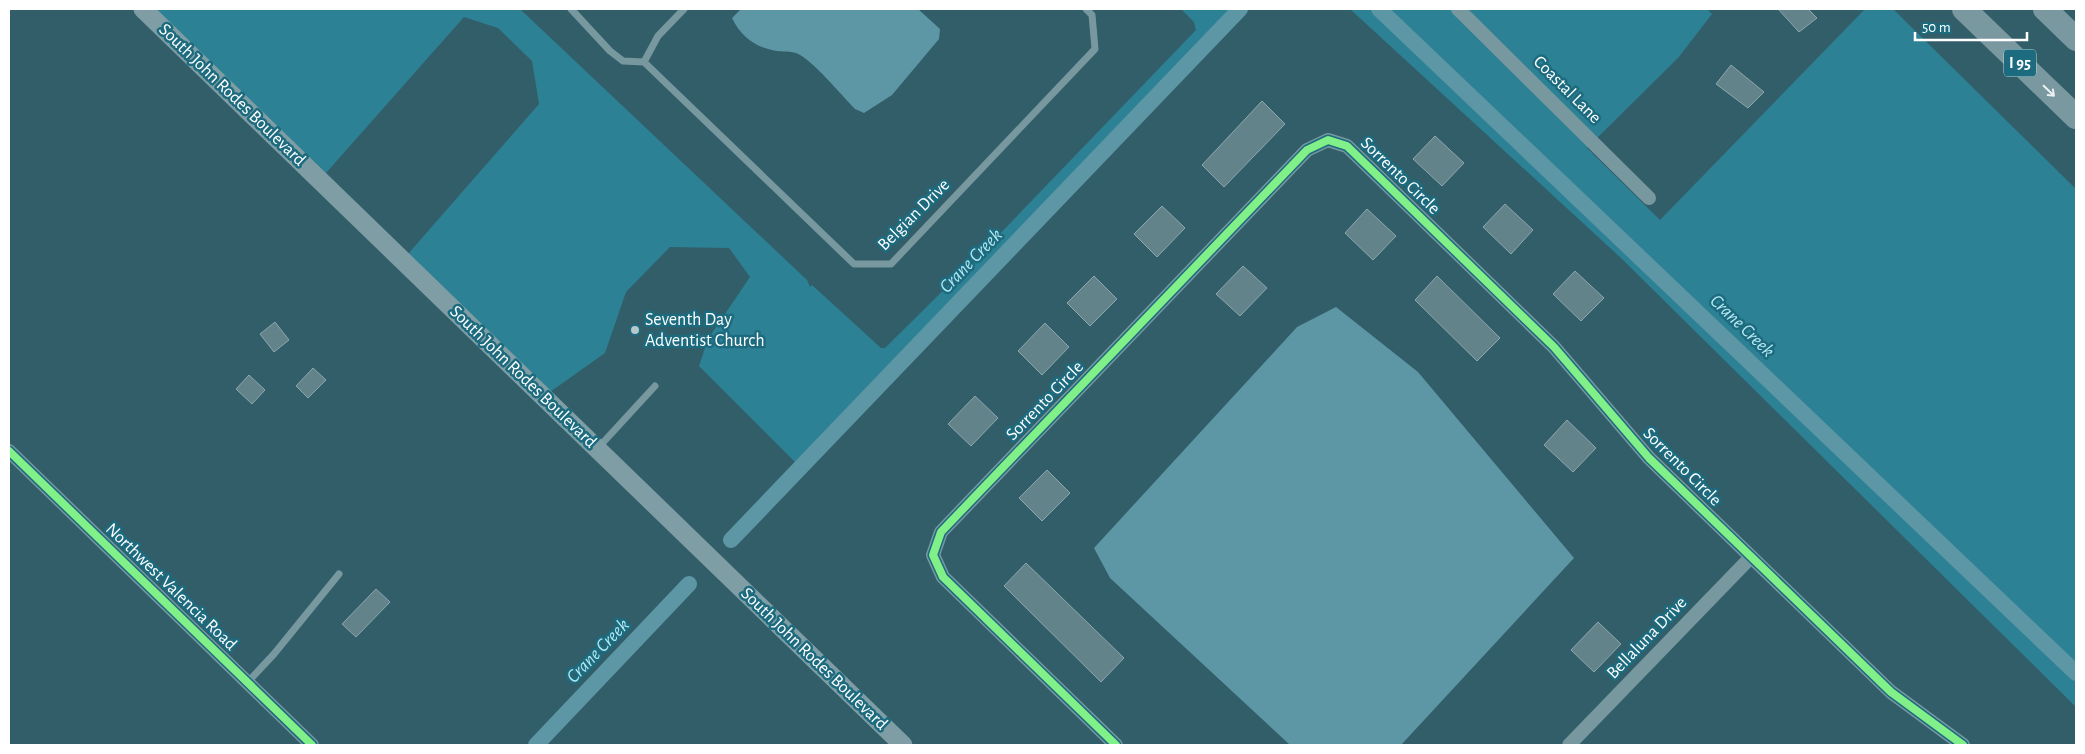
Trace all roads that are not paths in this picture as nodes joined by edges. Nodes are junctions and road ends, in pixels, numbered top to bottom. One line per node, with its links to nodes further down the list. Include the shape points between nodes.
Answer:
1 (143, 9): 13 (main road, South John Rodes Boulevard)
2 (571, 9): 9 (lane, via 623,61)
3 (684, 9): 9 (lane, via 658,36)
4 (1086, 9): 9 (lane, Belgian Drive, via 1092,15 1094,49 891,264 854,264)
5 (1458, 9): 11 (street, Coastal Lane)
6 (1964, 9): 10 (highway, I 95, one-way to 10)
7 (2045, 9): 8 (highway)
8 (2076, 39)
9 (644, 62)
10 (2076, 117)
11 (1649, 198)
12 (655, 386): 13 (lane)
13 (598, 449): 19 (main road, South John Rodes Boulevard)
14 (9, 451): 17 (street, Northwest Valencia Road)
15 (1751, 558): 20 (street, Sorrento Circle, via 1649,458 1554,348 1347,146 1328,140 1307,150 941,532 933,554 943,577); 21 (street, Bellaluna Drive); 22 (street, Sorrento Circle, via 1891,692)
16 (339, 574): 17 (lane)
17 (247, 683): 18 (street, Northwest Valencia Road)
18 (312, 745)
19 (903, 745)
20 (1116, 745)
21 (1569, 745)
22 (1963, 745)

